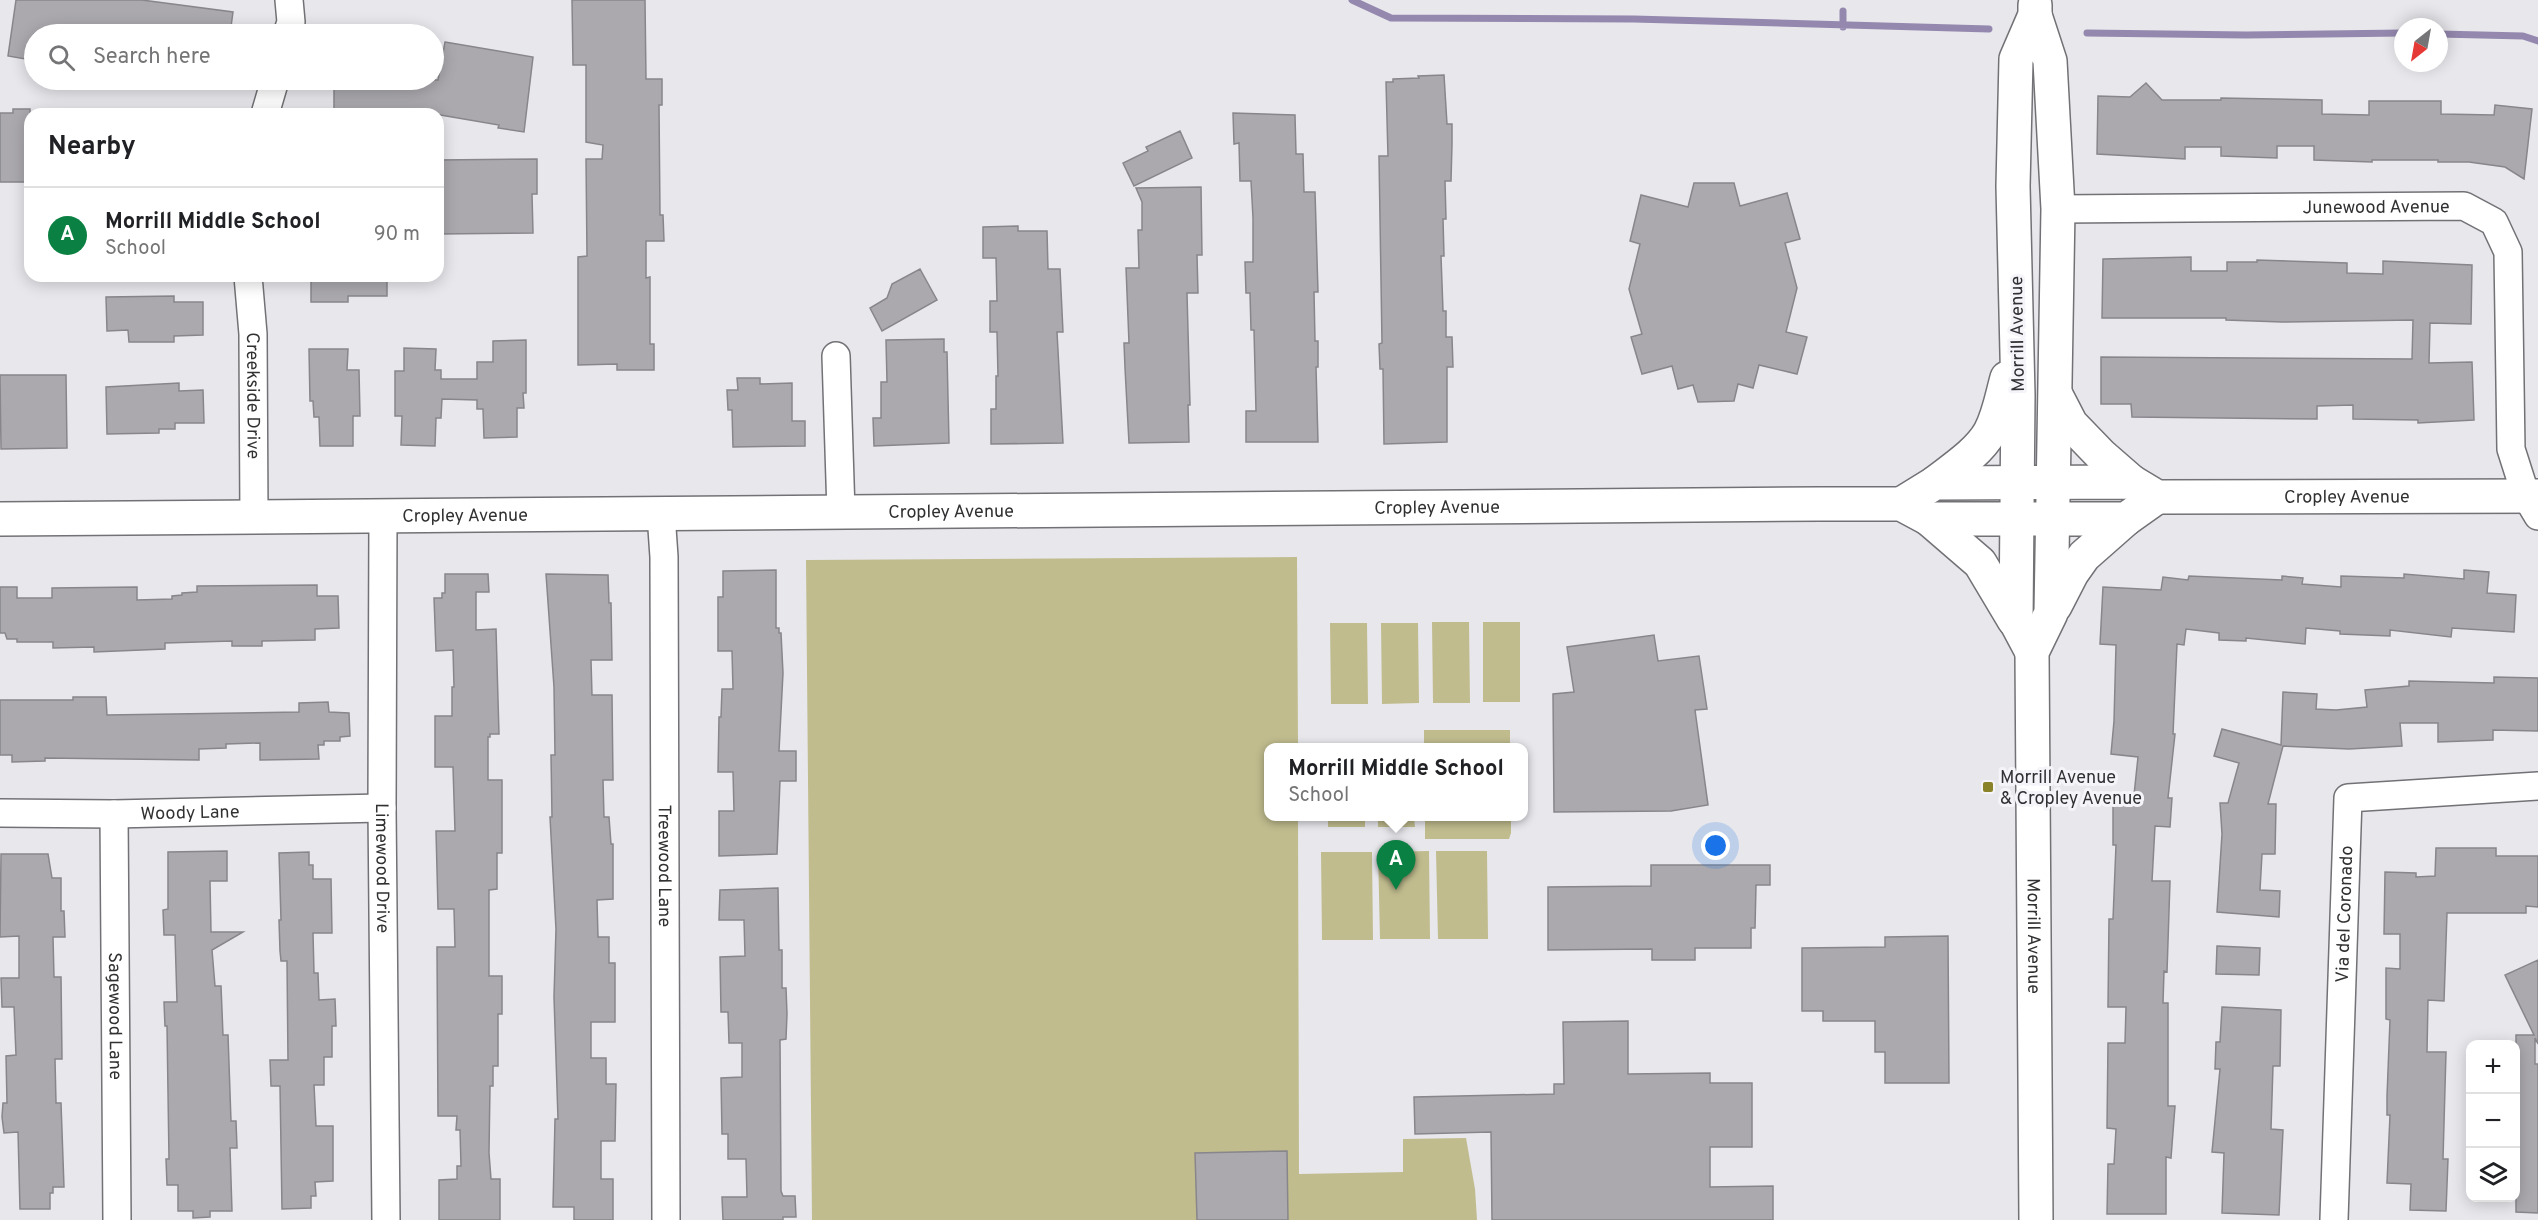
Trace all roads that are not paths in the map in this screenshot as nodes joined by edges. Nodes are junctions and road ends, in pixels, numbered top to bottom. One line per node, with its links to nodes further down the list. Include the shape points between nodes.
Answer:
1 (289, 0): 3 (street)
2 (2035, 8): 6 (street, Morrill Avenue, via 2050,61); 8 (street, Morrill Avenue, via 2016,59 2013,186)
3 (290, 24)
4 (272, 90): 5 (street)
5 (267, 108)
6 (2058, 209): 10 (street, Morrill Avenue); 15 (street, Junewood Avenue, via 2464,206 2494,222 2508,252 2511,449)
7 (249, 282): 20 (street, Creekside Drive, via 253,334)
8 (2017, 336): 12 (street, via 1989,434); 13 (street, Morrill Avenue)
9 (837, 356): 17 (street)
10 (2056, 395): 11 (street, Morrill Avenue); 14 (street, via 2072,424 2101,455)
11 (2054, 482): 13 (street, Cropley Avenue); 14 (street, Cropley Avenue); 24 (street, Morrill Avenue)
12 (1935, 483): 13 (street, Cropley Avenue); 16 (street)
13 (2017, 483): 23 (street, Morrill Avenue)
14 (2144, 490): 15 (street, Cropley Avenue); 25 (street)
15 (2534, 502)
16 (1901, 504): 17 (street, Cropley Avenue); 22 (street, Cropley Avenue)
17 (841, 512): 18 (street, Cropley Avenue)
18 (661, 514): 19 (street, Cropley Avenue); 35 (street, Treewood Lane)
19 (383, 516): 20 (street, Cropley Avenue); 30 (street, Limewood Drive)
20 (254, 517): 21 (street, Cropley Avenue)
21 (0, 519)
22 (1929, 519): 23 (street, Cropley Avenue); 27 (street, via 1980,563)
23 (2017, 519): 24 (street, Cropley Avenue); 27 (street, Morrill Avenue)
24 (2053, 519): 25 (street, Cropley Avenue); 26 (street, Morrill Avenue)
25 (2126, 519): 26 (street, via 2084,556)
26 (2051, 613): 28 (street, Morrill Avenue)
27 (2016, 622): 28 (street, Morrill Avenue)
28 (2032, 652): 36 (street, Morrill Avenue)
29 (2538, 786): 37 (street, Via del Coronado, via 2348,798)
30 (382, 808): 32 (street, Woody Lane); 34 (street, Limewood Drive)
31 (0, 813): 32 (street, Woody Lane)
32 (114, 814): 33 (street, Sagewood Lane)
33 (117, 1220)
34 (386, 1220)
35 (666, 1220)
36 (2036, 1220)
37 (2334, 1220)

